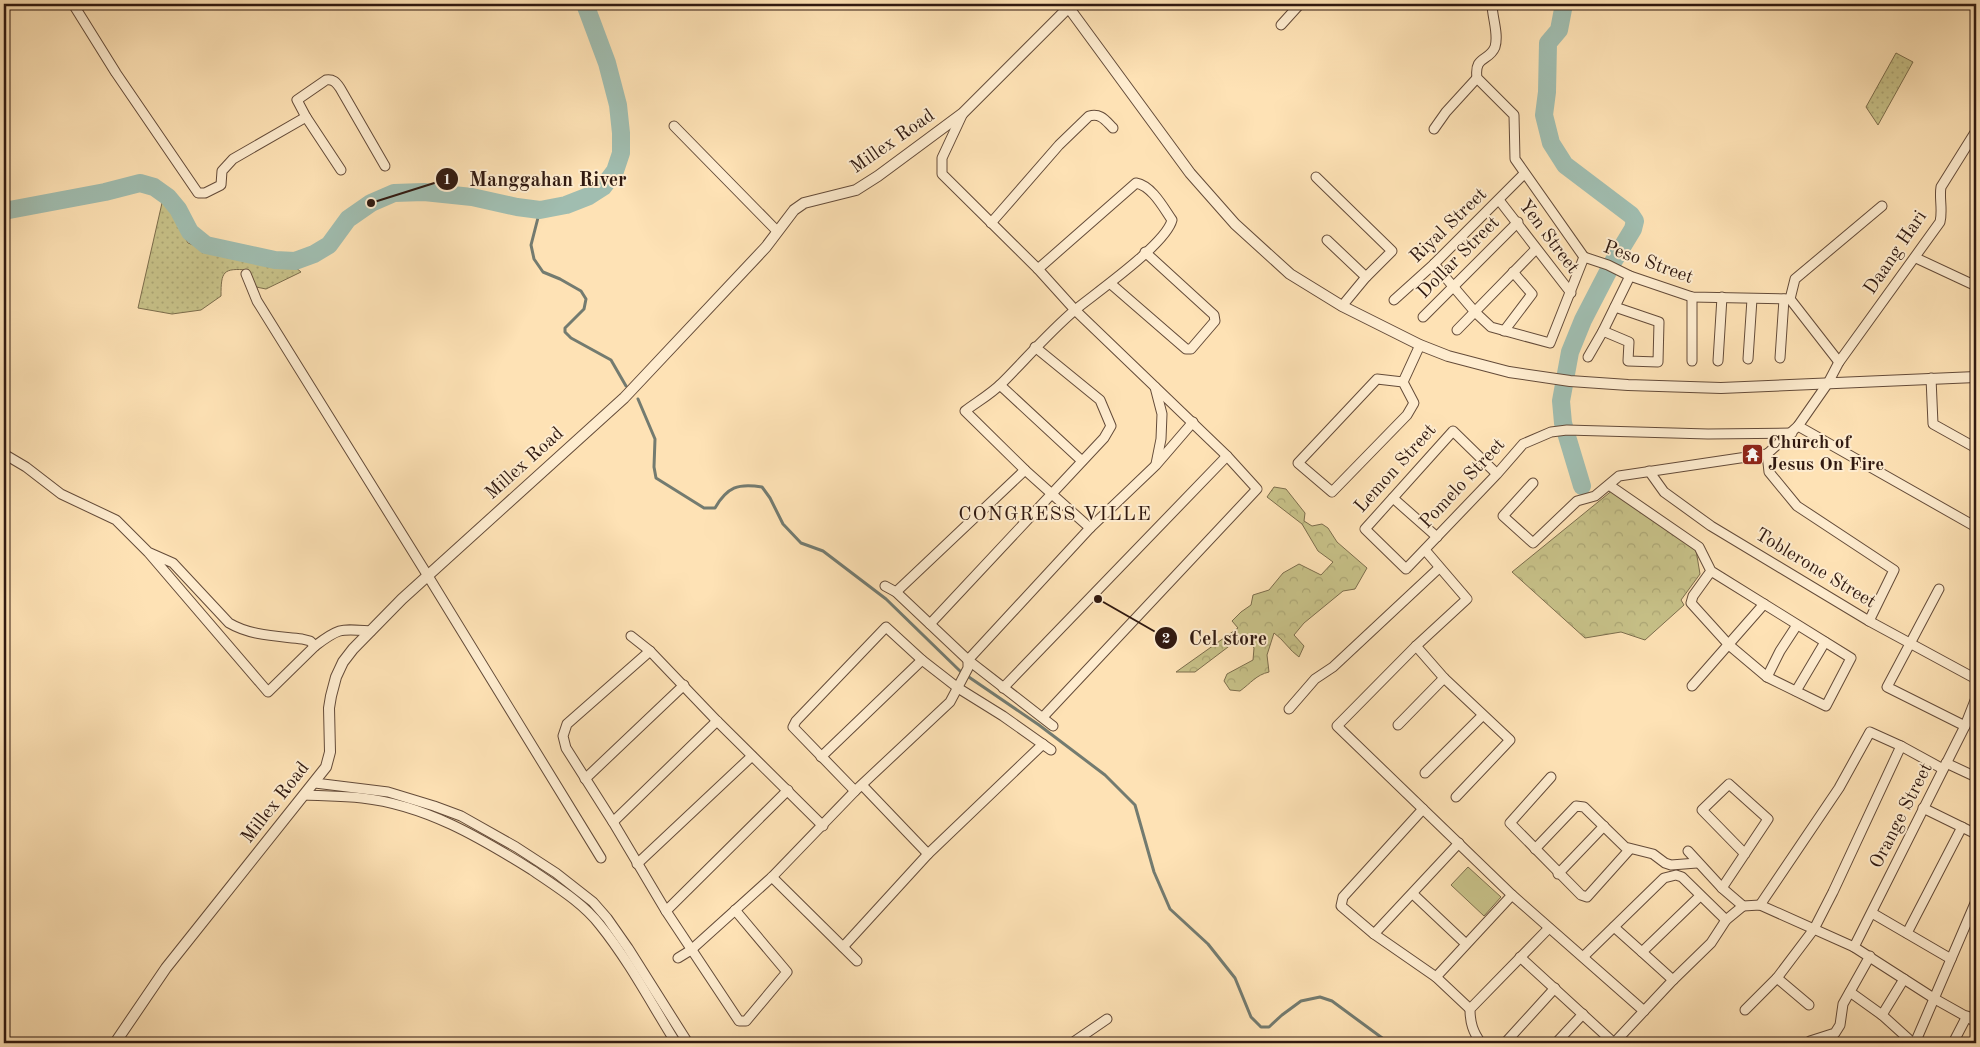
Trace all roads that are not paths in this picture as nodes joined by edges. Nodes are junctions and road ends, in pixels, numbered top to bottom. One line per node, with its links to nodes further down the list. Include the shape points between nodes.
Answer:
1 (73, 4): 8 (street, via 198,192 205,193 221,185 222,171 239,155)
2 (1300, 4): 5 (street)
3 (1492, 4): 6 (street, via 1495,46 1481,59 1476,70)
4 (1069, 5): 7 (street, Millex Road); 42 (street, via 1190,173 1235,224 1290,274)
5 (1281, 25)
6 (1477, 78): 11 (street); 15 (street, via 1514,115 1515,159)
7 (963, 113): 20 (street, via 942,158 942,174); 21 (street, Millex Road, via 856,190 804,203)
8 (306, 117): 13 (street, via 297,98 326,80 334,81); 14 (street)
9 (674, 126): 21 (street)
10 (1113, 128): 20 (street, via 1101,116 1089,116 1059,144)
11 (1434, 130)
12 (1976, 131): 26 (street, Daang Hari, via 1941,186 1940,222)
13 (385, 166)
14 (341, 170)
15 (1524, 174): 17 (street, Riyal Street); 25 (street)
16 (1316, 177): 32 (street, via 1392,250)
17 (1499, 200): 19 (street, Yen Street); 27 (street, Riyal Street)
18 (1882, 206): 40 (street, via 1795,279)
19 (1518, 222): 23 (street, Yen Street); 34 (street, Dollar Street)
20 (991, 223): 28 (street)
21 (777, 231): 87 (street, Millex Road, via 624,398)
22 (1327, 240): 32 (street)
23 (1536, 249): 29 (street); 36 (street, Yen Street)
24 (1145, 252): 28 (street, via 1170,229 1172,220 1144,184 1136,183); 33 (street); 33 (street, via 1214,314 1215,321 1191,349 1186,349)
25 (1584, 257): 31 (street, Peso Street); 36 (street)
26 (1916, 258): 35 (street); 57 (street, Daang Hari)
27 (1434, 264): 34 (street); 41 (street, Riyal Street)
28 (1038, 269): 44 (street)
29 (1513, 272): 45 (street); 48 (street, via 1532,294)
30 (246, 274): 87 (street, via 257,301)
31 (1630, 276): 37 (street, Peso Street); 43 (street)
32 (1366, 277): 42 (street)
33 (1111, 284): 44 (street)
34 (1454, 286): 45 (street); 46 (street, Dollar Street)
35 (1976, 286)
36 (1571, 294): 48 (street, via 1550,343)
37 (1692, 297): 38 (street, Peso Street); 55 (street)
38 (1722, 297): 39 (street, Peso Street); 56 (street)
39 (1752, 298): 40 (street, Peso Street); 54 (street)
40 (1787, 299): 53 (street); 57 (street)
41 (1394, 300)
42 (1342, 306): 50 (street)
43 (1615, 307): 49 (street); 49 (street, via 1659,322 1658,362 1628,361 1629,342)
44 (1075, 310): 51 (street); 63 (street)
45 (1475, 312): 47 (street); 48 (street, via 1491,326)
46 (1423, 316)
47 (1457, 330)
48 (1504, 330)
49 (1603, 331): 52 (street)
50 (1420, 345): 60 (street); 61 (street, via 1509,372 1570,381 1721,388)
51 (1035, 347): 62 (street); 70 (street, via 1100,400 1111,426)
52 (1588, 357)
53 (1780, 358)
54 (1748, 359)
55 (1692, 361)
56 (1718, 361)
57 (1839, 362): 61 (street, Daang Hari)
58 (1976, 377): 59 (street)
59 (1932, 378): 61 (street); 66 (street, via 1933,424)
60 (1403, 382): 60 (street, via 1414,403 1407,415 1332,492 1298,463 1377,379)
61 (1828, 382): 65 (street, Daang Hari)
62 (1000, 385): 70 (street); 72 (street, via 965,411)
63 (1155, 387): 64 (street); 71 (street, via 1162,414)
64 (1193, 422): 69 (street); 71 (street)
65 (1795, 430): 68 (street, Daang Hari); 74 (street, Pomelo Street, via 1708,434 1551,432 1523,444); 79 (street)
66 (1976, 448)
67 (4, 454): 83 (street, via 61,494 116,520)
68 (1767, 454): 73 (street); 92 (street, via 1770,472 1797,506 1894,569)
69 (1227, 456): 111 (street); 117 (street, via 1256,489)
70 (1082, 461): 77 (street)
71 (1156, 464): 80 (street)
72 (1025, 470): 77 (street); 90 (street)
73 (1649, 470): 76 (street, via 1619,476); 92 (street, Toblerone Street, via 1664,492 1711,526)
74 (1497, 474): 78 (street, Lemon Street, via 1452,431); 81 (street, Pomelo Street)
75 (1534, 483): 76 (street, via 1503,516 1532,544 1577,501 1595,496)
76 (1609, 485): 86 (street, via 1699,547)
77 (1052, 495): 80 (street); 93 (street)
78 (1393, 498): 81 (street); 85 (street, Lemon Street, via 1365,529)
79 (1976, 527)
80 (1090, 528): 104 (street)
81 (1437, 537): 82 (street, Pomelo Street)
82 (1425, 550): 84 (street); 85 (street, Pomelo Street)
83 (148, 552): 100 (street, via 173,564 238,628 302,639); 100 (street, via 268,692)
84 (1439, 568): 101 (street, via 1467,599); 114 (street, via 1333,667 1315,679)
85 (1406, 569)
86 (1711, 571): 91 (street); 99 (street, via 1691,603)
87 (428, 576): 95 (street, Millex Road); 148 (street)
88 (884, 586): 90 (street)
89 (1938, 589): 98 (street)
90 (896, 592): 93 (street)
91 (1764, 604): 94 (street); 99 (street)
92 (1869, 621): 98 (street, Toblerone Street)
93 (930, 624): 104 (street)
94 (1797, 625): 97 (street); 105 (street)
95 (371, 631): 100 (street, via 342,629); 130 (street, Millex Road, via 348,655 336,677 329,708 330,752 326,767)
96 (631, 636): 102 (street)
97 (1825, 642): 112 (street); 112 (street, via 1851,658 1826,706)
98 (1910, 643): 107 (street, Toblerone Street); 121 (street, via 1887,687)
99 (1729, 645): 105 (street); 110 (street)
100 (315, 646)
101 (1416, 646): 106 (street); 136 (street, via 1337,726)
102 (650, 652): 108 (street); 129 (street, via 567,724 563,736 566,748)
103 (922, 660): 109 (street); 124 (street); 124 (street, via 886,627 793,727)
104 (968, 664): 109 (street); 111 (street)
105 (1768, 677): 112 (street)
106 (1444, 678): 116 (street); 119 (street)
107 (1976, 679)
108 (684, 685): 118 (street); 129 (street)
109 (959, 686): 131 (street, via 950,702); 146 (street, via 1047,747)
110 (1692, 686)
111 (1004, 688): 117 (street)
112 (1796, 691)
113 (1976, 698): 115 (street, Orange Street)
114 (1289, 708)
115 (1974, 711): 121 (street, Orange Street)
116 (1482, 716): 126 (street); 134 (street, via 1510,740)
117 (1043, 717): 120 (street)
118 (717, 721): 123 (street); 137 (street)
119 (1398, 725)
120 (1053, 726)
121 (1965, 726): 125 (street, Orange Street)
122 (1901, 746): 125 (street); 158 (street, via 1870,732 1839,788); 166 (street)
123 (752, 756): 132 (street); 150 (street)
124 (821, 757): 131 (street)
125 (1945, 766): 128 (street); 135 (street, Orange Street)
126 (1425, 773)
127 (1551, 777): 143 (street, via 1510,823)
128 (1976, 777)
129 (585, 779): 137 (street)
130 (315, 783): 133 (street, Millex Road); 198 (street, via 388,792 461,816 556,873 593,902 607,918)
131 (858, 788): 138 (street); 146 (street)
132 (788, 790): 138 (street); 161 (street)
133 (305, 795): 196 (street, Millex Road, via 166,968); 197 (street, via 363,798 431,814 456,825 551,883 600,924)
134 (1456, 797)
135 (1923, 808): 140 (street); 162 (street, Orange Street)
136 (1423, 809): 142 (street); 168 (street, via 1342,897 1340,906)
137 (614, 822): 150 (street)
138 (823, 826): 152 (street)
139 (1604, 826): 143 (street, via 1584,807 1576,806); 144 (street); 151 (street)
140 (1962, 827): 141 (street); 167 (street)
141 (1976, 834)
142 (1459, 843): 154 (street); 155 (street)
143 (1534, 849): 151 (street)
144 (1630, 849): 149 (street, via 1653,854 1671,865); 151 (street, via 1587,896 1581,895)
145 (1688, 851): 149 (street)
146 (928, 854): 170 (street)
147 (1745, 854): 147 (street, via 1702,810 1729,784 1768,819); 153 (street)
148 (601, 858)
149 (1697, 863): 153 (street)
150 (637, 864): 161 (street)
151 (1558, 874)
152 (772, 877): 160 (street); 170 (street)
153 (1722, 888): 159 (street)
154 (1413, 894): 168 (street); 169 (street)
155 (1512, 895): 165 (street); 169 (street)
156 (1700, 896): 163 (street); 164 (street, via 1682,877 1664,878); 173 (street)
157 (1976, 901): 178 (street)
158 (1760, 905): 159 (street); 166 (street)
159 (1743, 906): 163 (street)
160 (735, 910): 172 (street); 172 (street, via 787,972 746,1021 739,1021)
161 (666, 911): 172 (street)
162 (1872, 913): 167 (street); 171 (street, Orange Street)
163 (1726, 920): 183 (street, via 1711,943)
164 (1614, 927): 173 (street); 174 (street)
165 (1549, 928): 174 (street); 176 (street)
166 (1814, 929): 171 (street); 181 (street)
167 (1907, 933): 178 (street)
168 (1374, 934): 180 (street)
169 (1466, 944): 180 (street)
170 (843, 947): 179 (street)
171 (1854, 947): 175 (street)
172 (691, 950): 177 (street)
173 (1642, 952): 183 (street)
174 (1584, 956): 190 (street)
175 (1870, 956): 182 (street); 185 (street)
176 (1520, 957): 184 (street); 188 (street)
177 (678, 958)
178 (1951, 960): 186 (street)
179 (856, 961)
180 (1436, 977): 188 (street)
181 (1778, 978): 187 (street); 189 (street)
182 (1904, 979): 186 (street); 192 (street)
183 (1673, 980): 190 (street)
184 (1556, 988): 191 (street); 201 (street)
185 (1850, 992): 192 (street); 195 (street, via 1835,1033)
186 (1935, 999): 193 (street); 204 (street)
187 (1809, 1005)
188 (1470, 1009): 200 (street, via 1470,1023)
189 (1745, 1010)
190 (1644, 1011): 203 (street)
191 (1583, 1014): 202 (street); 203 (street)
192 (1882, 1016): 204 (street)
193 (1973, 1018): 205 (street)
194 (1107, 1019): 199 (street)
195 (1810, 1042)
196 (115, 1043)
197 (676, 1043)
198 (688, 1043)
199 (1072, 1043)
200 (1481, 1043)
201 (1505, 1043)
202 (1556, 1043)
203 (1614, 1043)
204 (1914, 1043)
205 (1953, 1043)

